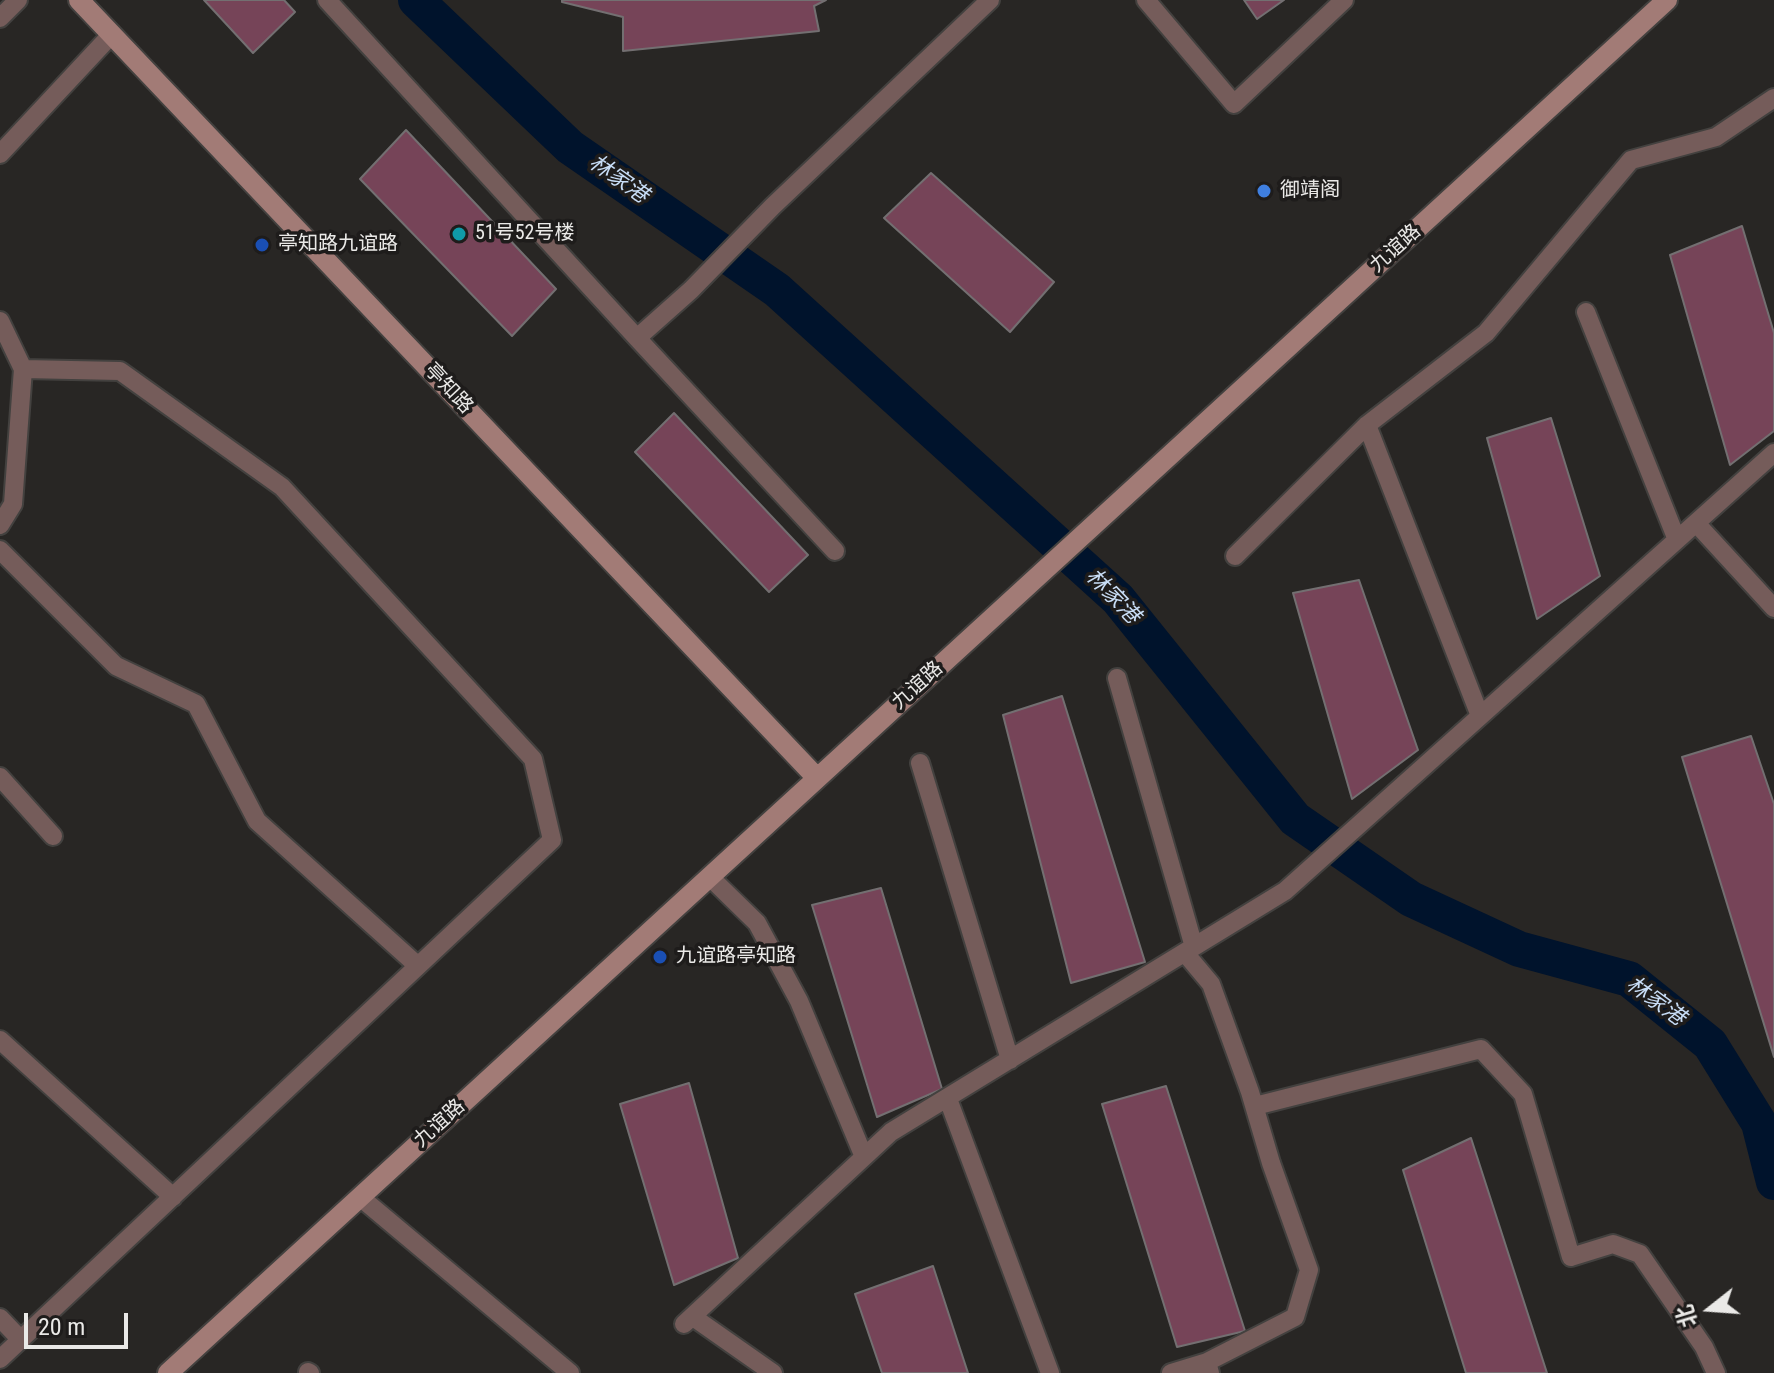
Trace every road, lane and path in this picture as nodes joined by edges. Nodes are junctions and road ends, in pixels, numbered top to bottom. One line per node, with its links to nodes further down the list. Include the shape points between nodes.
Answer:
1 (18, 0): 8 (lane)
2 (79, 0): 9 (street, 亭知路)
3 (327, 0): 14 (lane)
4 (990, 0): 14 (lane)
5 (1146, 0): 6 (lane, via 1234,104)
6 (1344, 0)
7 (1667, 0): 29 (street, 九谊路)
8 (0, 18)
9 (112, 34): 11 (lane); 29 (street, 亭知路)
10 (1774, 98): 16 (lane, via 1716,137 1631,160 1486,333)
11 (0, 154)
12 (1586, 312): 20 (lane)
13 (0, 321): 15 (lane)
14 (637, 338): 22 (lane)
15 (23, 369): 19 (lane, via 13,504); 33 (lane, via 120,371 282,487 533,759 552,840)
16 (1367, 425): 23 (lane); 26 (lane)
17 (1774, 453): 18 (lane)
18 (1696, 523): 20 (lane); 24 (lane)
19 (0, 525)
20 (1677, 540): 26 (lane)
21 (0, 550): 33 (lane, via 116,666 196,704 257,821)
22 (835, 551)
23 (1235, 556)
24 (1774, 608)
25 (1117, 678): 32 (lane)
26 (1480, 716): 32 (lane, via 1295,883)
27 (920, 763): 35 (lane)
28 (0, 777): 30 (lane)
29 (817, 778): 31 (street, 九谊路)
30 (53, 836)
31 (707, 879): 38 (lane, via 757,923 799,1001); 40 (street, 九谊路)
32 (1190, 950): 35 (lane); 37 (lane, via 1211,984)
33 (418, 966): 39 (lane)
34 (0, 1040): 39 (lane)
35 (1010, 1060): 36 (lane)
36 (948, 1099): 38 (lane, via 891,1132); 48 (lane)
37 (1255, 1106): 44 (lane, via 1309,1270 1295,1317); 50 (lane, via 1481,1049 1523,1094 1571,1257 1613,1244 1640,1254)
38 (864, 1157): 47 (lane, via 688,1320)
39 (173, 1197): 42 (lane)
40 (360, 1197): 45 (street, 九谊路); 46 (lane)
41 (0, 1318): 42 (lane)
42 (21, 1340): 43 (lane)
43 (0, 1359)
44 (1208, 1367): 49 (lane)
45 (168, 1373)
46 (570, 1373)
47 (773, 1373)
48 (1050, 1373)
49 (1171, 1373)
50 (1716, 1373)

